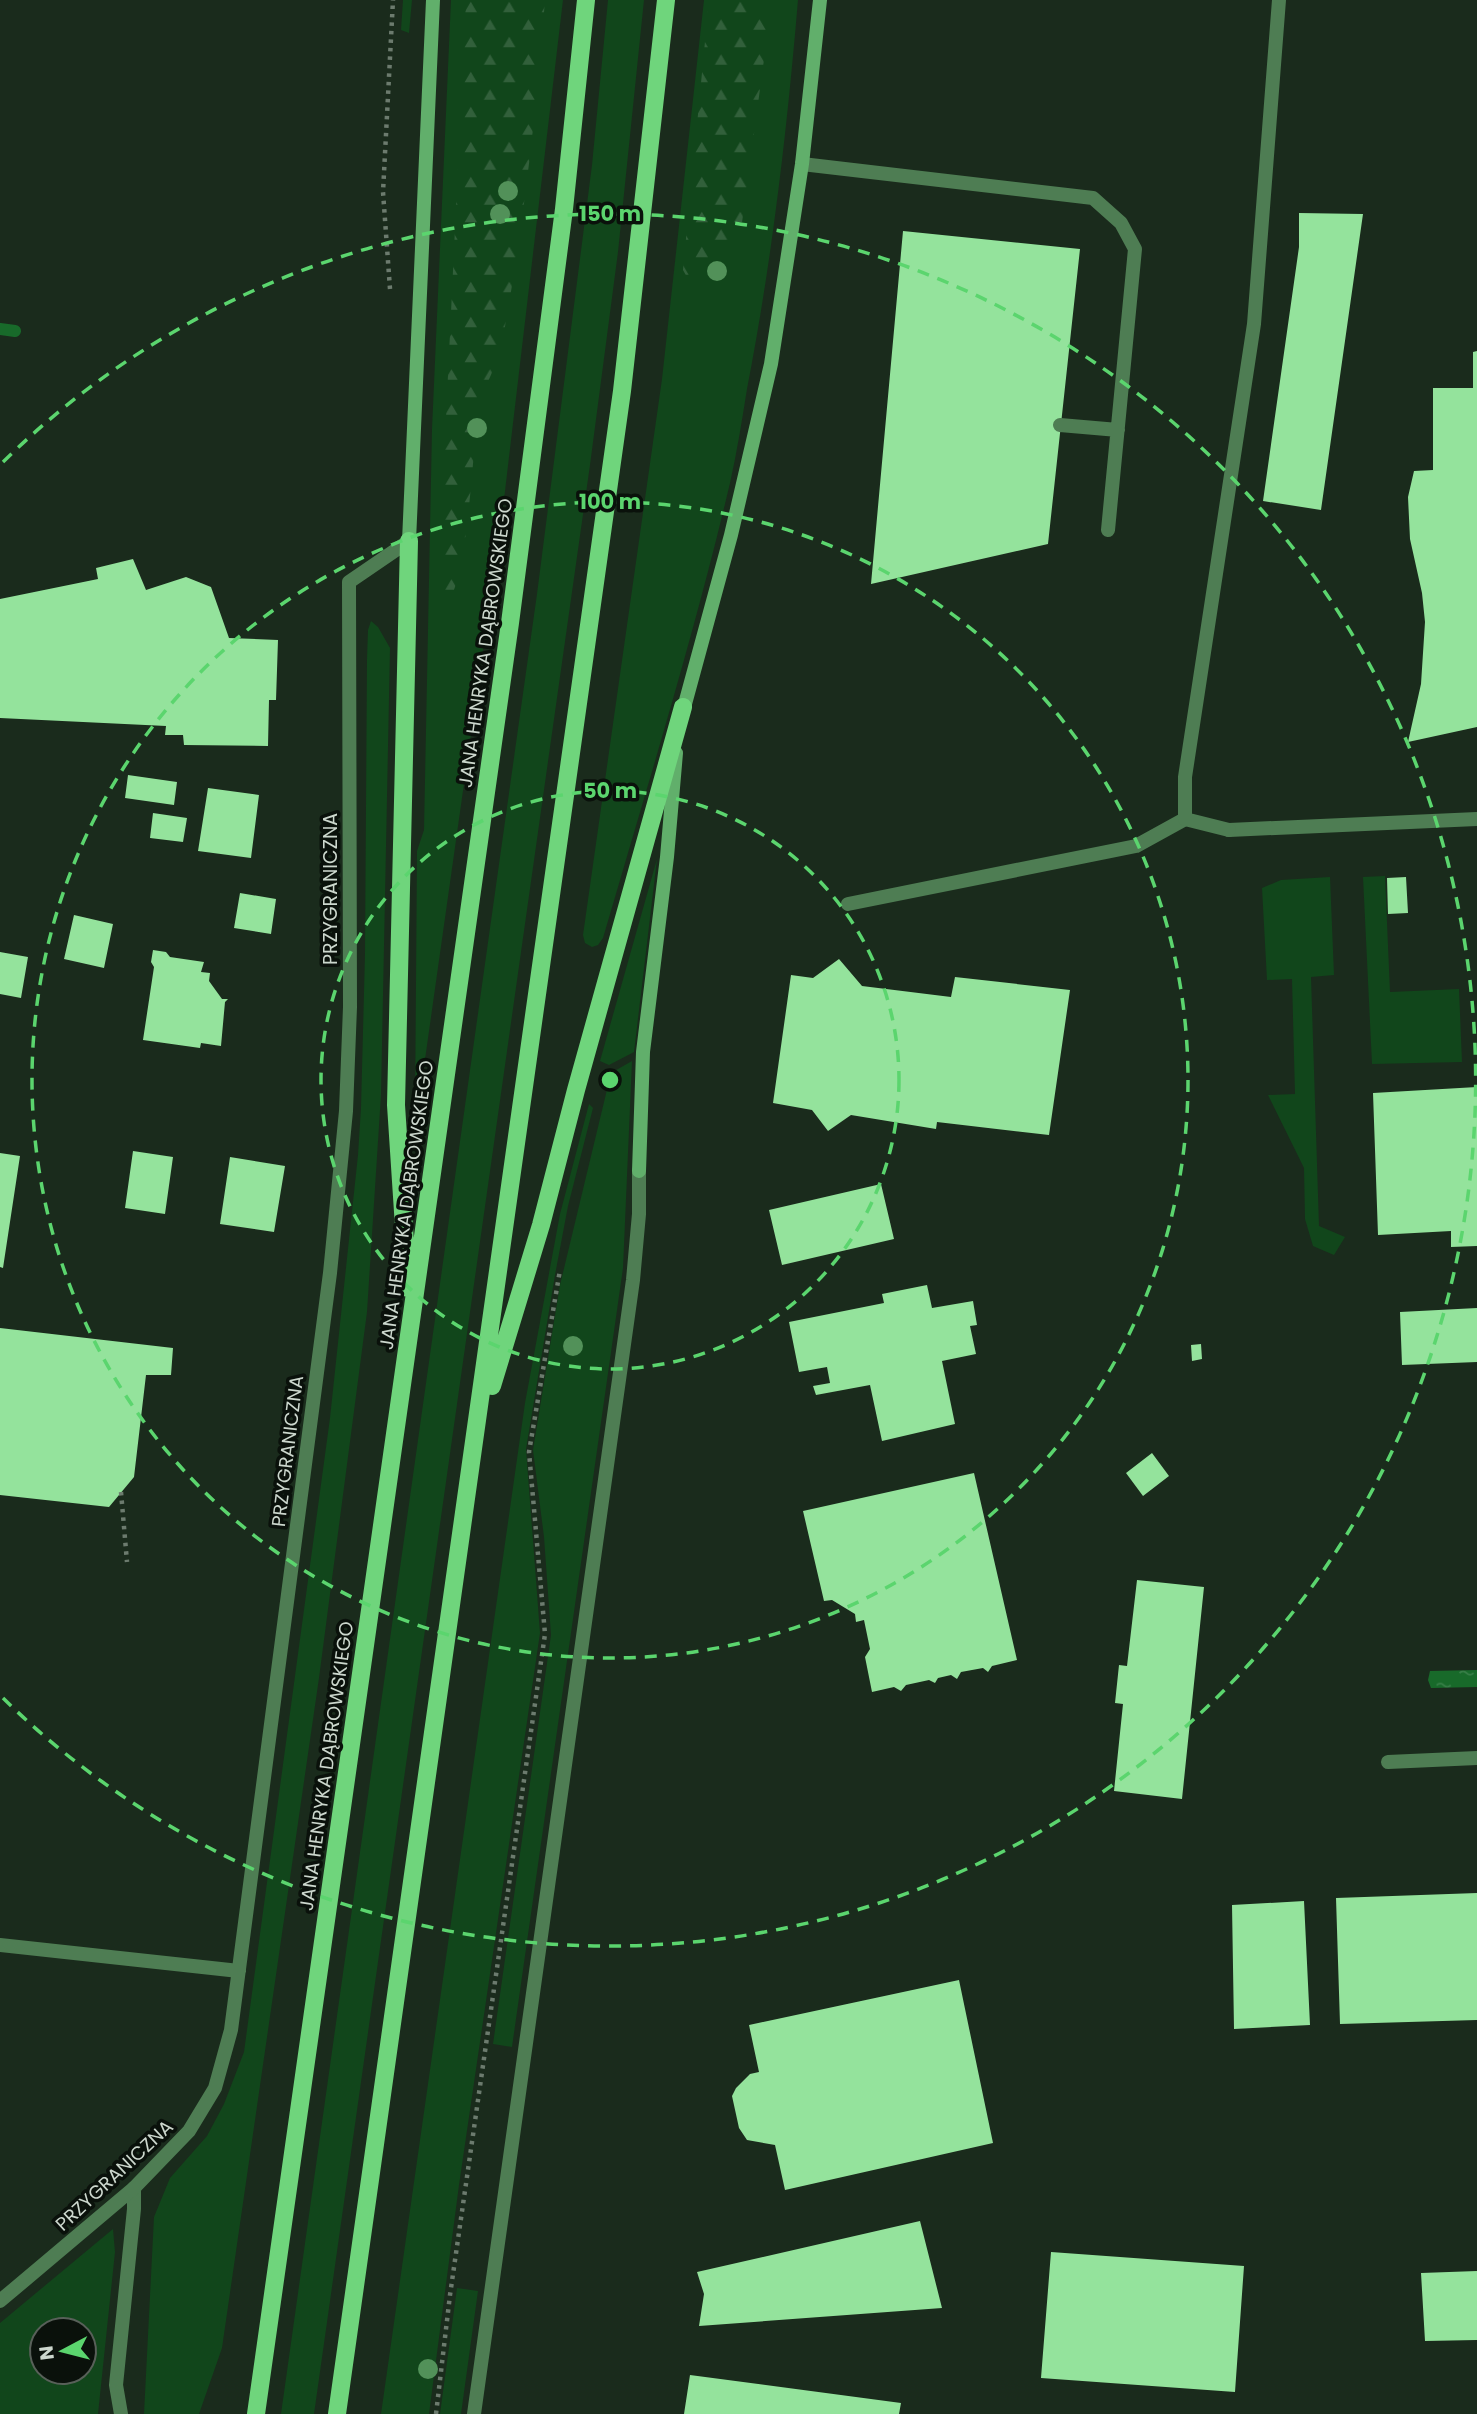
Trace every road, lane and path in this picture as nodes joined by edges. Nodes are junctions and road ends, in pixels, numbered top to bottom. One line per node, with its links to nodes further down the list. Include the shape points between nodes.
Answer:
1 (393, 0): 8 (path, via 383,192)
2 (433, 0): 12 (street)
3 (586, 0): 18 (main road, JANA HENRYKA DĄBROWSKIEGO, via 545,361)
4 (666, 0): 19 (main road, via 622,391)
5 (820, 0): 7 (street)
6 (1279, 0): 14 (street, via 1254,324 1185,777)
7 (802, 164): 10 (street, via 1093,198 1121,223 1135,248); 13 (street, via 769,376 732,535)
8 (391, 302)
9 (1060, 425): 10 (street)
10 (1118, 430): 11 (street)
11 (1108, 530)
12 (409, 541): 18 (main road, via 396,1105); 25 (street, PRZYGRANICZNA, via 349,582 346,1111 330,1273)
13 (683, 707): 19 (main road, via 541,1225); 32 (street, via 643,1052 633,1280)
14 (1185, 819): 15 (street, via 1229,830); 16 (street, via 1136,846)
15 (1477, 819)
16 (848, 904)
17 (562, 1261): 31 (path, via 529,1452 545,1634)
18 (411, 1323): 28 (main road, JANA HENRYKA DĄBROWSKIEGO)
19 (475, 1440): 30 (main road)
20 (121, 1492): 21 (path)
21 (127, 1562)
22 (1477, 1758): 23 (street)
23 (1388, 1762)
24 (0, 1945): 25 (street)
25 (239, 1971): 26 (street, PRZYGRANICZNA, via 231,2030 215,2088 189,2131)
26 (134, 2188): 27 (street, PRZYGRANICZNA); 29 (street, via 116,2385)
27 (0, 2301)
28 (255, 2411)
29 (121, 2414)
30 (337, 2414)
31 (436, 2414)
32 (474, 2414)

